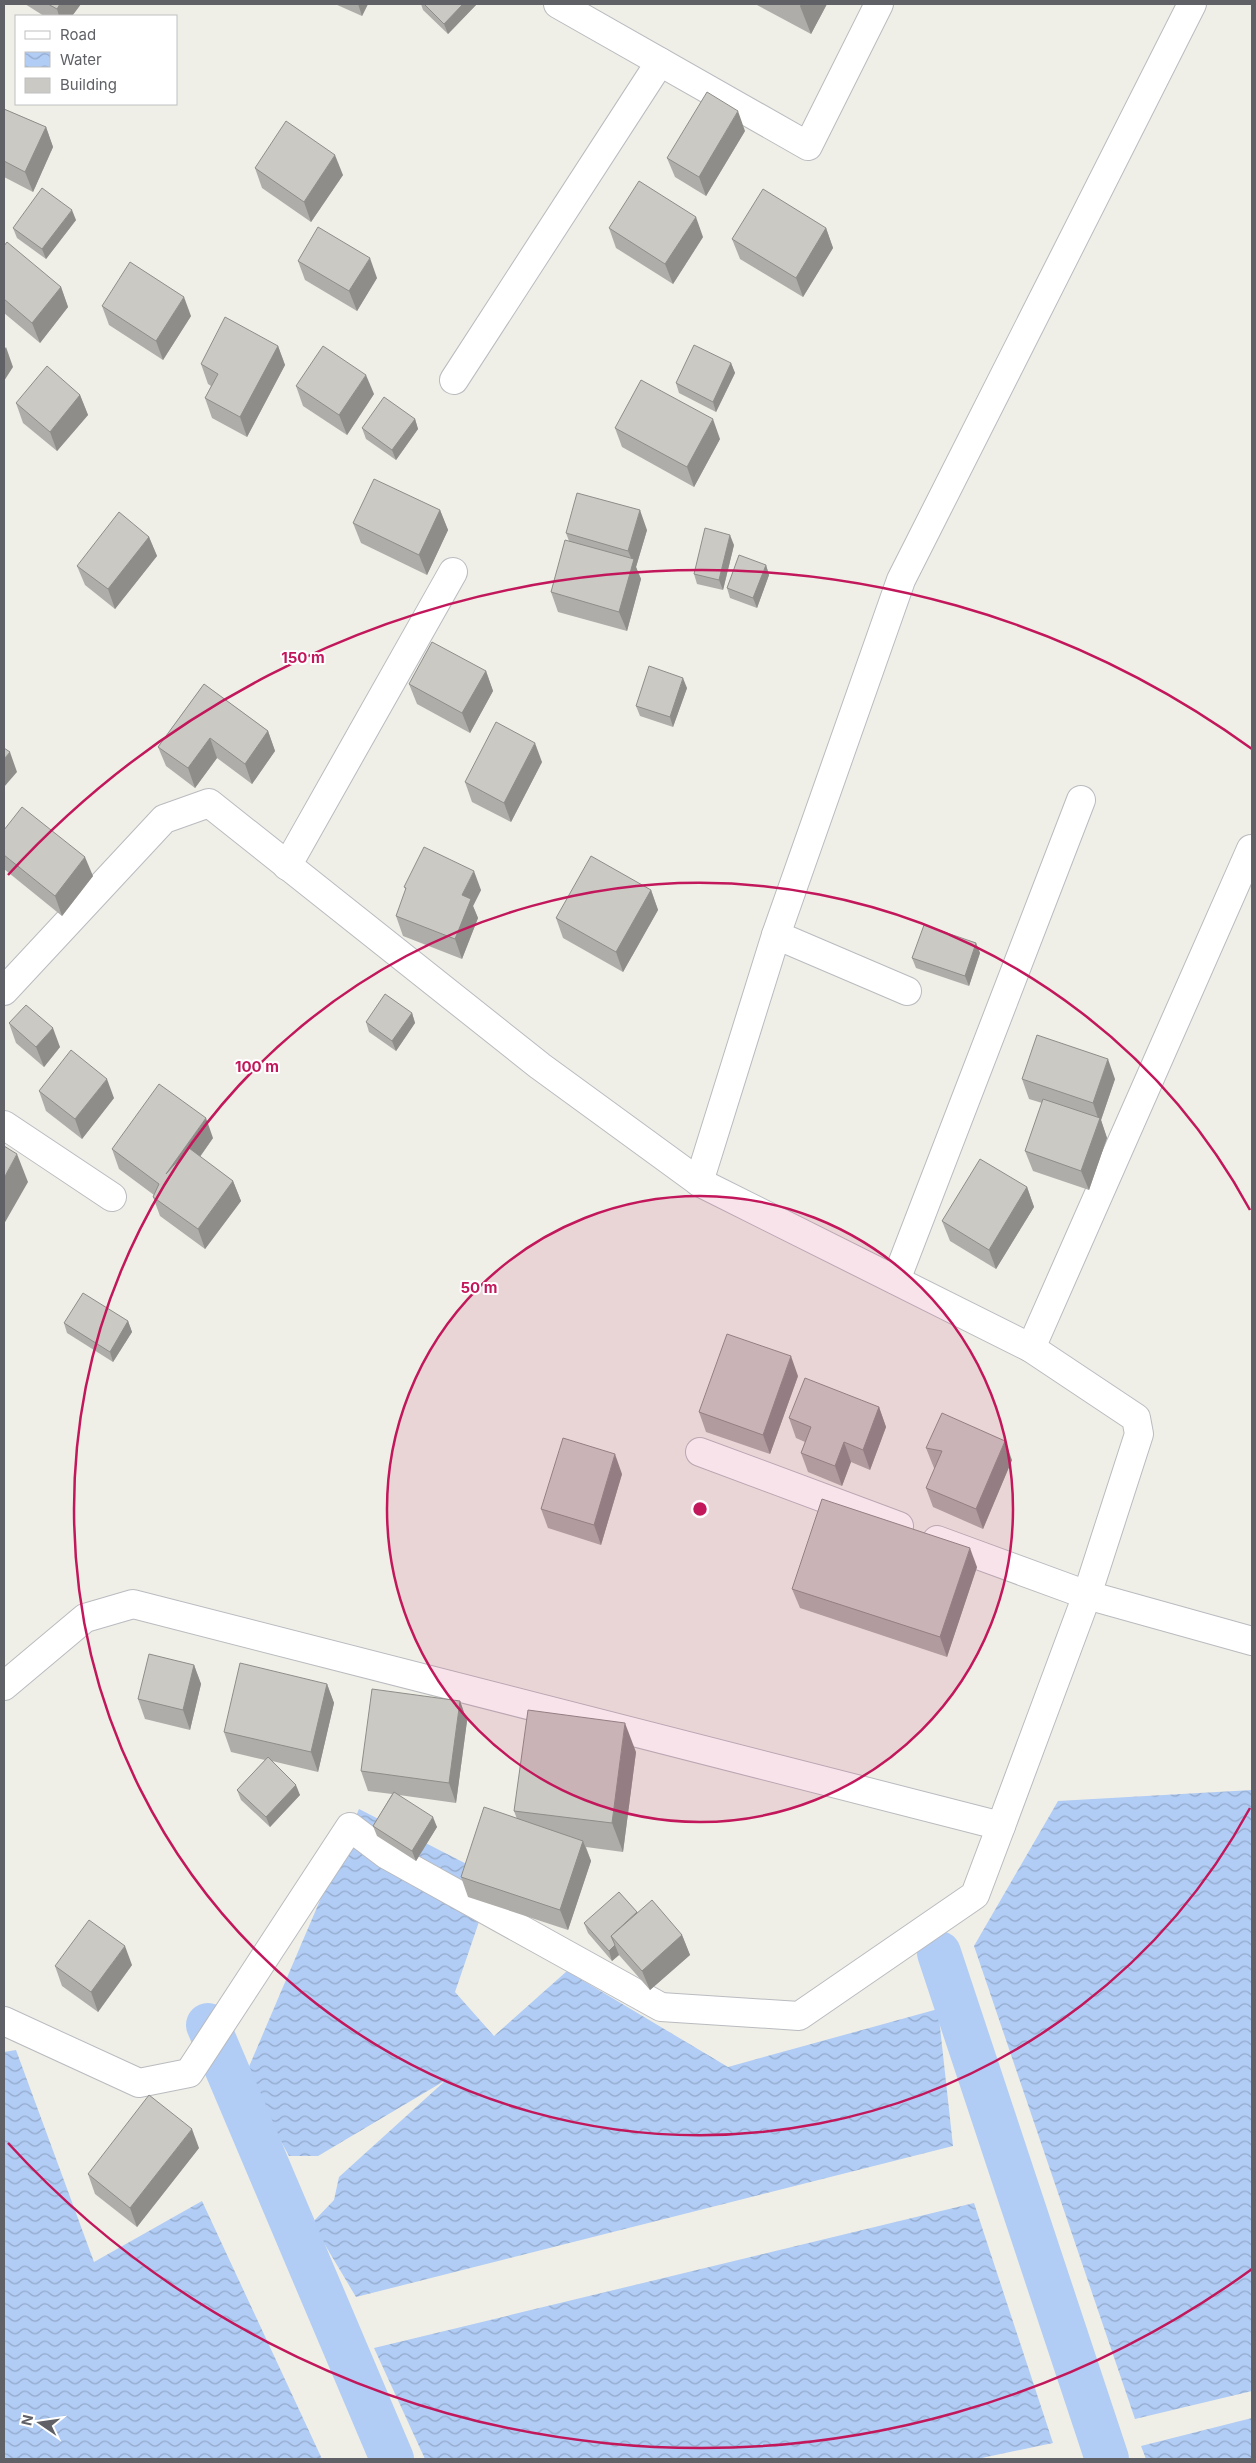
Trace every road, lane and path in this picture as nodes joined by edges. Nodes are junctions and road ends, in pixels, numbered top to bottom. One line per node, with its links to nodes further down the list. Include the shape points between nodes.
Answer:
1 (558, 4): 4 (street)
2 (879, 4): 4 (street, via 808,146)
3 (1192, 4): 10 (street, via 901,580)
4 (660, 62): 5 (street)
5 (454, 380)
6 (454, 572): 9 (street)
7 (1081, 800): 16 (street)
8 (1251, 849): 17 (street)
9 (288, 866): 11 (street, via 209,803 164,819); 14 (street, via 540,1066)
10 (776, 935): 12 (street); 14 (street)
11 (4, 991)
12 (907, 991)
13 (4, 1126): 15 (street)
14 (699, 1182): 16 (street)
15 (112, 1198)
16 (896, 1280): 17 (street)
17 (1032, 1348): 19 (street, via 1136,1418 1139,1434)
18 (700, 1452): 19 (street)
19 (1087, 1595): 20 (street); 22 (street)
20 (1252, 1641)
21 (4, 1686): 22 (street, via 85,1618 133,1604)
22 (1001, 1826): 23 (street, via 975,1895 799,2016 661,2007 387,1855 350,1827 188,2073 139,2083)
23 (4, 2021)

